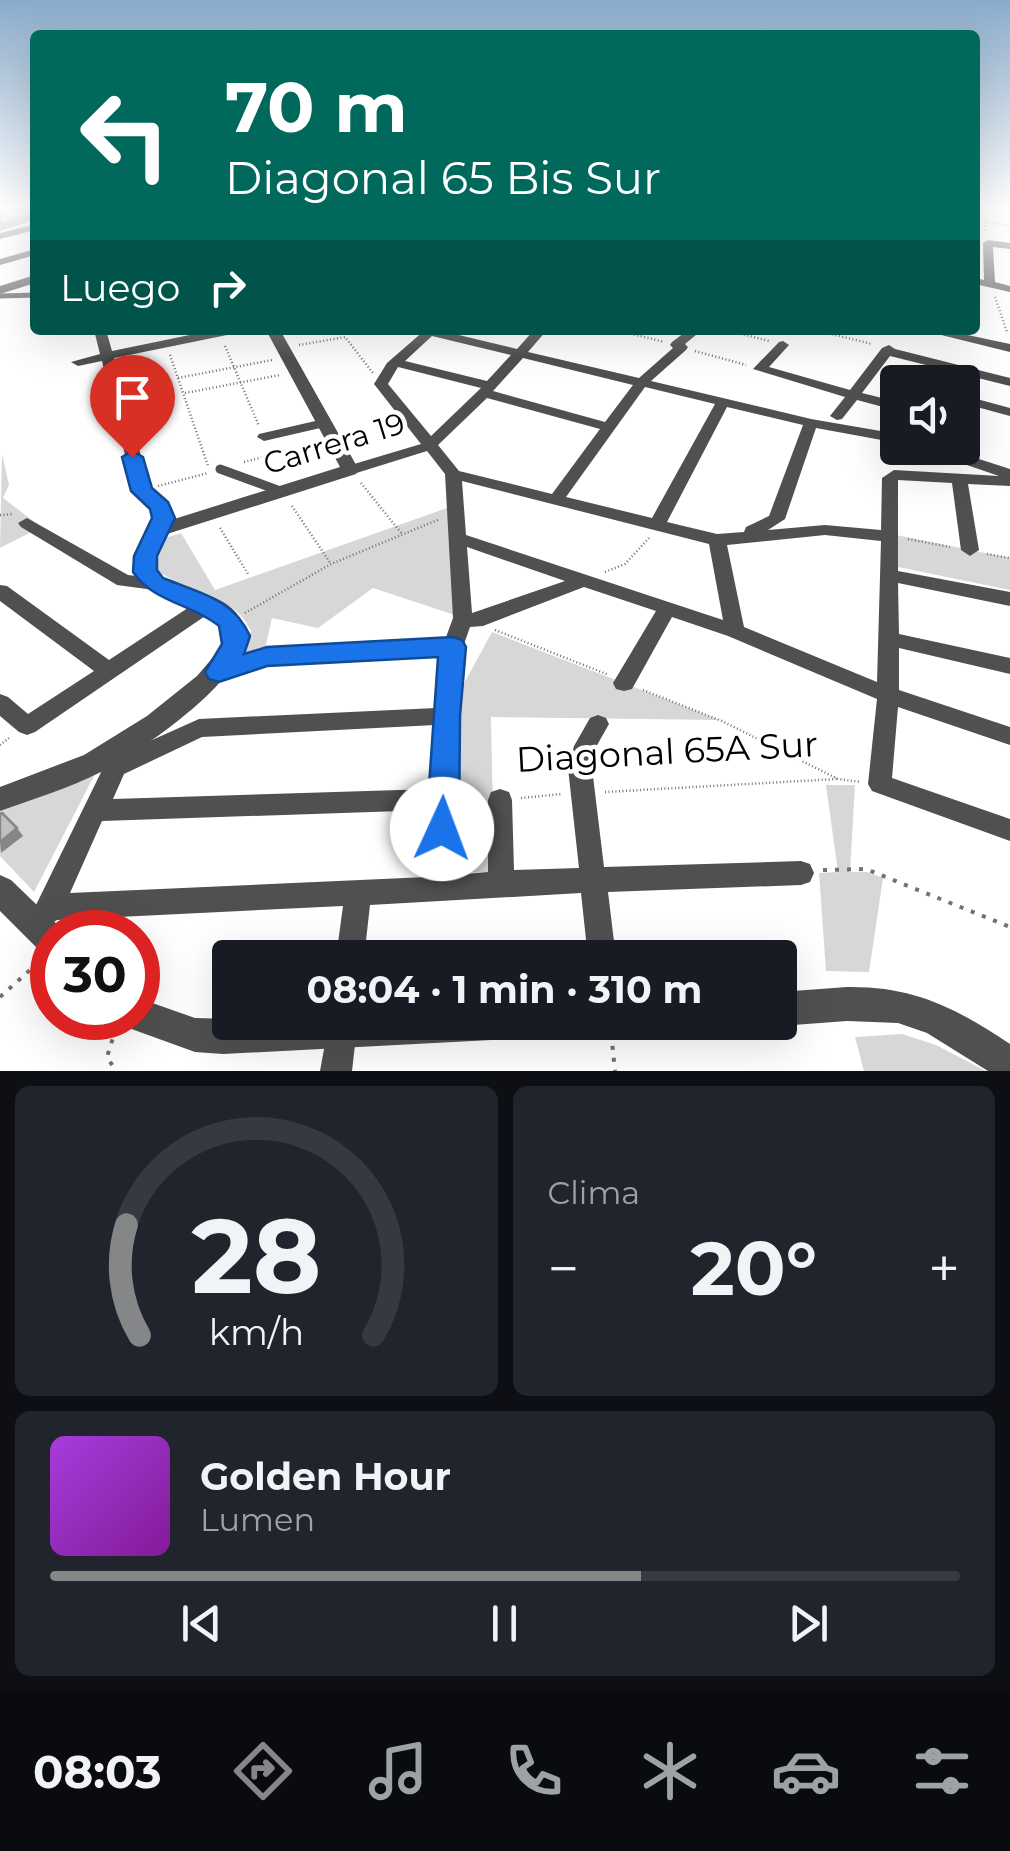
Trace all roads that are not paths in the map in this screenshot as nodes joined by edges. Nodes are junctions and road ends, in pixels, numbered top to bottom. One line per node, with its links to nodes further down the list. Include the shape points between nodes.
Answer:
1 (989, 258): 4 (street)
2 (30, 282): 6 (street)
3 (980, 282): 4 (street)
4 (990, 284): 5 (street)
5 (1010, 289)
6 (0, 293): 7 (lane)
7 (30, 295)
8 (101, 335): 19 (street)
9 (212, 335): 19 (street)
10 (276, 335): 33 (street)
11 (422, 335): 21 (street)
12 (439, 335): 18 (street)
13 (536, 335): 18 (street, Carrera 19)
14 (691, 335): 24 (street)
15 (953, 335): 17 (street)
16 (784, 345): 27 (street, via 760,369)
17 (1010, 346)
18 (520, 352): 24 (street); 26 (street, Carrera 19)
19 (106, 357): 20 (street); 49 (street, via 142,491 161,507)
20 (78, 362)
21 (396, 362): 26 (street); 38 (street, via 381,384)
22 (942, 365): 27 (street, via 888,350)
23 (980, 374): 25 (street)
24 (642, 382): 28 (street); 35 (street)
25 (1010, 382)
26 (487, 390): 35 (street); 38 (street, Carrera 19)
27 (853, 395): 29 (street); 32 (street)
28 (723, 402): 34 (street); 48 (street)
29 (880, 402)
30 (980, 404): 31 (street)
31 (1010, 412)
32 (836, 416)
33 (324, 423): 37 (street); 41 (street)
34 (812, 423): 36 (street); 52 (street, via 776,520)
35 (608, 427): 46 (street)
36 (880, 436)
37 (264, 438)
38 (429, 446): 41 (street, Carrera 19); 42 (street)
39 (977, 465): 43 (street)
40 (215, 470): 45 (lane)
41 (350, 470): 45 (street, Carrera 19)
42 (454, 474): 46 (street); 51 (street)
43 (1010, 477): 44 (street)
44 (959, 478): 50 (street, via 892,477); 53 (street)
45 (283, 492): 49 (street, Carrera 19)
46 (556, 499): 48 (street)
47 (27, 522): 56 (street, via 124,581)
48 (659, 522): 52 (street)
49 (159, 530): 56 (street, via 144,566)
50 (891, 536): 52 (street, via 826,530); 55 (street)
51 (458, 538): 54 (street); 61 (street)
52 (717, 540): 62 (street)
53 (970, 550)
54 (585, 580): 60 (street); 61 (street)
55 (889, 580): 58 (street); 63 (street)
56 (154, 584): 59 (street)
57 (0, 592): 66 (street)
58 (1010, 598)
59 (207, 605): 66 (street); 67 (street, via 230,620 237,636)
60 (667, 609): 62 (street); 68 (street)
61 (470, 620): 64 (street)
62 (735, 631): 69 (street)
63 (890, 639): 65 (street); 69 (street)
64 (453, 647): 67 (street, via 267,656); 71 (street)
65 (1010, 666)
66 (109, 671): 70 (street, via 27,726)
67 (219, 672): 74 (street)
68 (624, 683)
69 (888, 695): 73 (street); 79 (street, via 880,784)
70 (0, 704)
71 (446, 716): 74 (street, via 199,728); 76 (street)
72 (598, 724): 82 (street, via 581,757)
73 (1010, 736)
74 (120, 756): 75 (street); 78 (street)
75 (0, 799)
76 (443, 799): 78 (street); 84 (street)
77 (500, 800): 81 (street)
78 (95, 810): 86 (street)
79 (1010, 830)
80 (800, 874): 82 (street)
81 (501, 883): 82 (street); 84 (street)
82 (593, 883): 90 (street)
83 (0, 890): 87 (street)
84 (440, 890): 85 (street)
85 (358, 893): 88 (street); 89 (street)
86 (56, 910)
87 (30, 916)
88 (160, 917)
89 (352, 940)
90 (600, 940)
91 (797, 1009): 95 (street, via 914,1010)
92 (160, 1023): 93 (street)
93 (212, 1034)
94 (340, 1040): 96 (street)
95 (1010, 1065)
96 (336, 1071)

